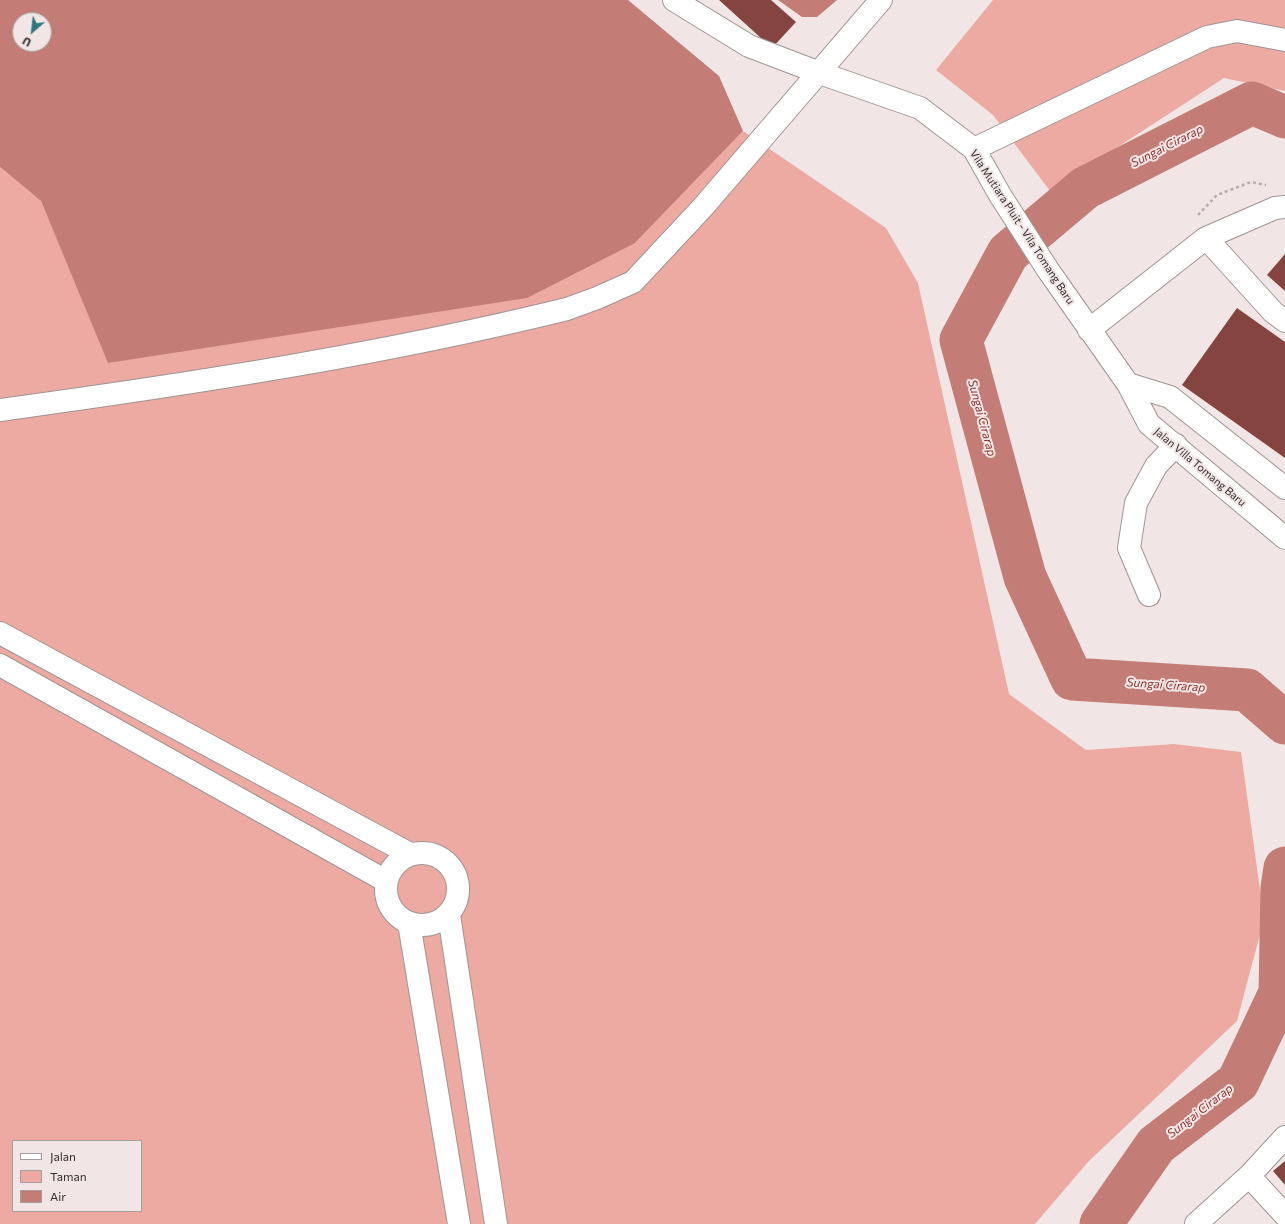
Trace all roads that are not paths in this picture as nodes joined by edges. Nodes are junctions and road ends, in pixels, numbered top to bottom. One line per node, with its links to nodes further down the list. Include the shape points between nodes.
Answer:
1 (674, 0): 4 (street, Vila Mutiara Pluit - Vila Tomang Baru, via 749,46)
2 (881, 0): 4 (street)
3 (1285, 40): 5 (street, via 1237,31 1207,37)
4 (817, 72): 5 (street, Vila Mutiara Pluit - Vila Tomang Baru, via 920,108); 11 (street, via 703,207 633,282 597,298 538,316 325,360 138,391)
5 (974, 149): 9 (street, Vila Mutiara Pluit - Vila Tomang Baru, via 1001,197)
6 (1285, 207): 7 (street, via 1275,208)
7 (1206, 238): 8 (street, via 1273,312); 9 (street)
8 (1285, 321)
9 (1089, 330): 10 (street, Vila Mutiara Pluit - Vila Tomang Baru)
10 (1128, 384): 12 (street, Jalan Villa Tomang Baru, via 1149,424); 13 (street, via 1170,397)
11 (0, 410)
12 (1176, 445): 14 (street, Jalan Villa Tomang Baru); 15 (street, via 1156,466 1136,503 1129,548)
13 (1285, 488)
14 (1285, 538)
15 (1149, 595)
16 (6, 636): 17 (street); 18 (street)
17 (0, 664): 19 (street)
18 (410, 854): 19 (street, via 399,860); 20 (street, via 436,855 454,872 458,884 457,897)
19 (386, 881): 21 (street, via 385,894 389,906 397,916)
20 (449, 914): 21 (street, via 432,924 420,926); 26 (street)
21 (409, 923): 25 (street)
22 (1285, 1137): 23 (street)
23 (1250, 1176): 24 (street); 27 (street)
24 (1285, 1215)
25 (459, 1224)
26 (496, 1224)
27 (1196, 1224)

